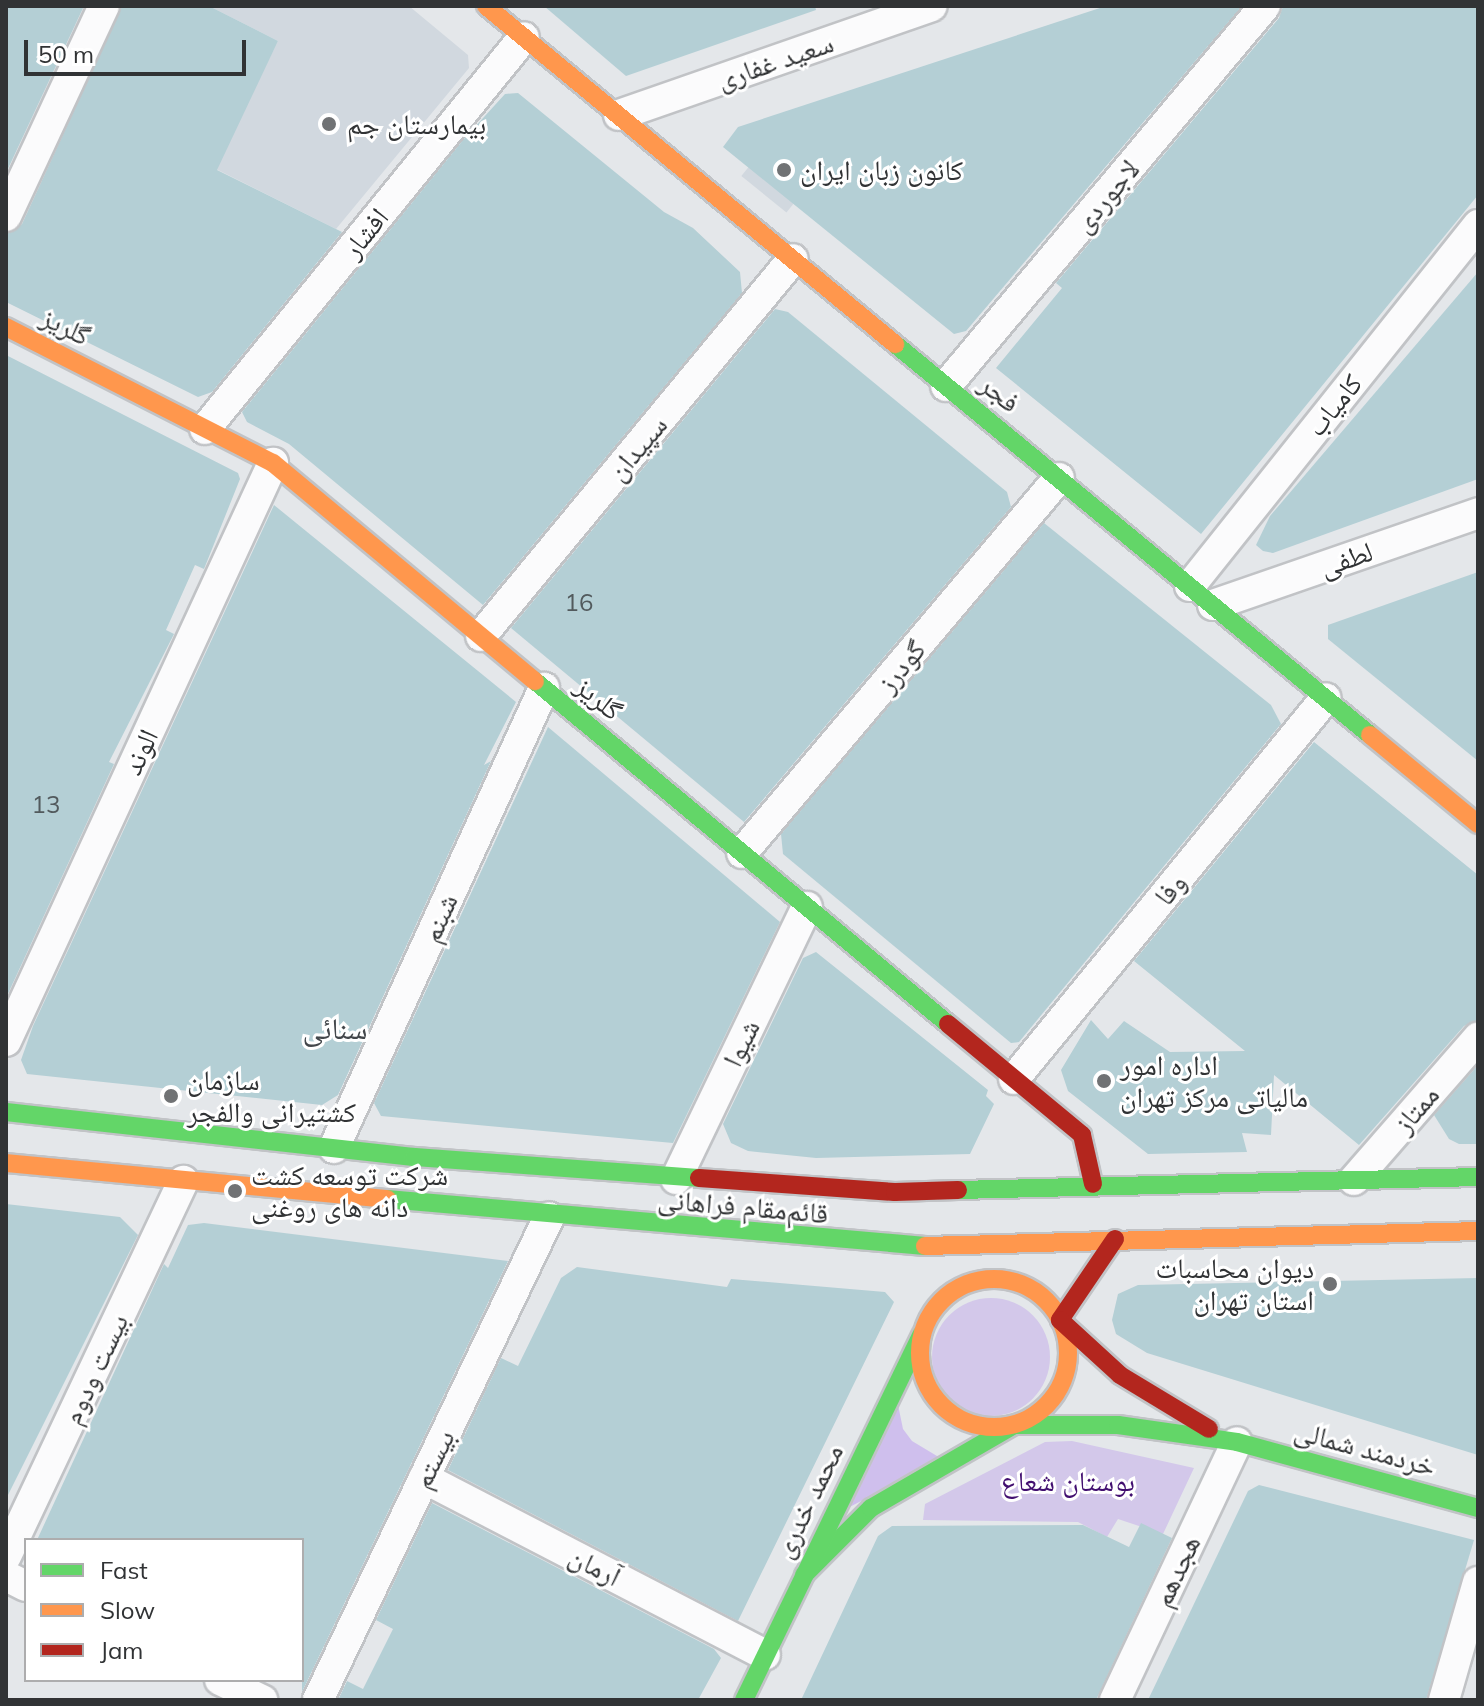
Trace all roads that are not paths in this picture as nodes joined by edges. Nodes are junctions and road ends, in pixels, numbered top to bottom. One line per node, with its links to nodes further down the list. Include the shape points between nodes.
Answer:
1 (104, 6): 7 (street)
2 (486, 6): 5 (street, فجر)
3 (932, 6): 6 (street, سعید غفاری)
4 (1265, 6): 11 (street, لاجوردی)
5 (524, 37): 6 (street, فجر); 12 (street, افشار)
6 (619, 115): 9 (street, فجر)
7 (6, 216)
8 (1478, 225): 16 (street, کامیاب)
9 (793, 259): 11 (street, فجر); 18 (street, سپیدان)
10 (6, 327): 12 (street, گلریز)
11 (946, 386): 14 (street, فجر)
12 (205, 429): 13 (street, گلریز)
13 (273, 463): 18 (street, گلریز); 25 (street, الوند)
14 (1059, 478): 16 (street, فجر); 22 (street, گودرز)
15 (1478, 513): 17 (street, لطفی)
16 (1190, 586): 17 (street, فجر)
17 (1213, 605): 20 (street, فجر)
18 (481, 636): 19 (street, گلریز)
19 (544, 688): 22 (street, گلریز); 28 (street, شبنم)
20 (1326, 698): 21 (street, فجر); 26 (street, وفا)
21 (1478, 824)
22 (742, 853): 23 (street, گلریز)
23 (807, 907): 26 (street, گلریز); 31 (street, شیوا)
24 (1478, 1038): 32 (street, ممتاز)
25 (6, 1041)
26 (1014, 1079): 34 (street, گلریز, via 1082,1135)
27 (6, 1112): 28 (street, قائم‌مقام فراهانی)
28 (334, 1148): 31 (street, قائم‌مقام فراهانی)
29 (6, 1163): 33 (street, قائم‌مقام فراهانی)
30 (1478, 1177): 32 (street, قائم‌مقام فراهانی)
31 (676, 1179): 35 (street, قائم‌مقام فراهانی, via 895,1192)
32 (1354, 1180): 34 (street, قائم‌مقام فراهانی)
33 (183, 1181): 36 (street, قائم‌مقام فراهانی); 47 (street, بیست ودوم)
34 (1093, 1184): 35 (street, قائم‌مقام فراهانی)
35 (978, 1189): 37 (street)
36 (549, 1217): 37 (street, قائم‌مقام فراهانی, via 894,1247); 45 (street, بیستم)
37 (975, 1230): 39 (street, قائم‌مقام فراهانی); 40 (street)
38 (1478, 1231): 39 (street, قائم‌مقام فراهانی)
39 (1115, 1239): 41 (street)
40 (938, 1305): 41 (street, via 953,1291 993,1279 1032,1290); 42 (street)
41 (1060, 1320): 43 (street, via 1067,1362 1061,1383 1034,1416); 44 (street, خردمند شمالی, via 1129,1381)
42 (925, 1327): 43 (street, via 922,1373 940,1403 968,1423); 48 (street, محمد خدری)
43 (1014, 1425): 44 (street, خردمند شمالی, via 1118,1425); 48 (street, via 871,1508)
44 (1237, 1442): 46 (street, خردمند شمالی); 57 (street, هجدهم)
45 (424, 1478): 52 (street, آرمان); 55 (street, بیستم)
46 (1478, 1508)
47 (6, 1556)
48 (804, 1575): 52 (street, محمد خدری)
49 (6, 1576): 51 (street)
50 (1478, 1582): 58 (street)
51 (24, 1585)
52 (765, 1655): 56 (street, محمد خدری)
53 (224, 1682): 54 (street)
54 (262, 1700)
55 (318, 1700)
56 (744, 1700)
57 (1115, 1700)
58 (1444, 1700)

